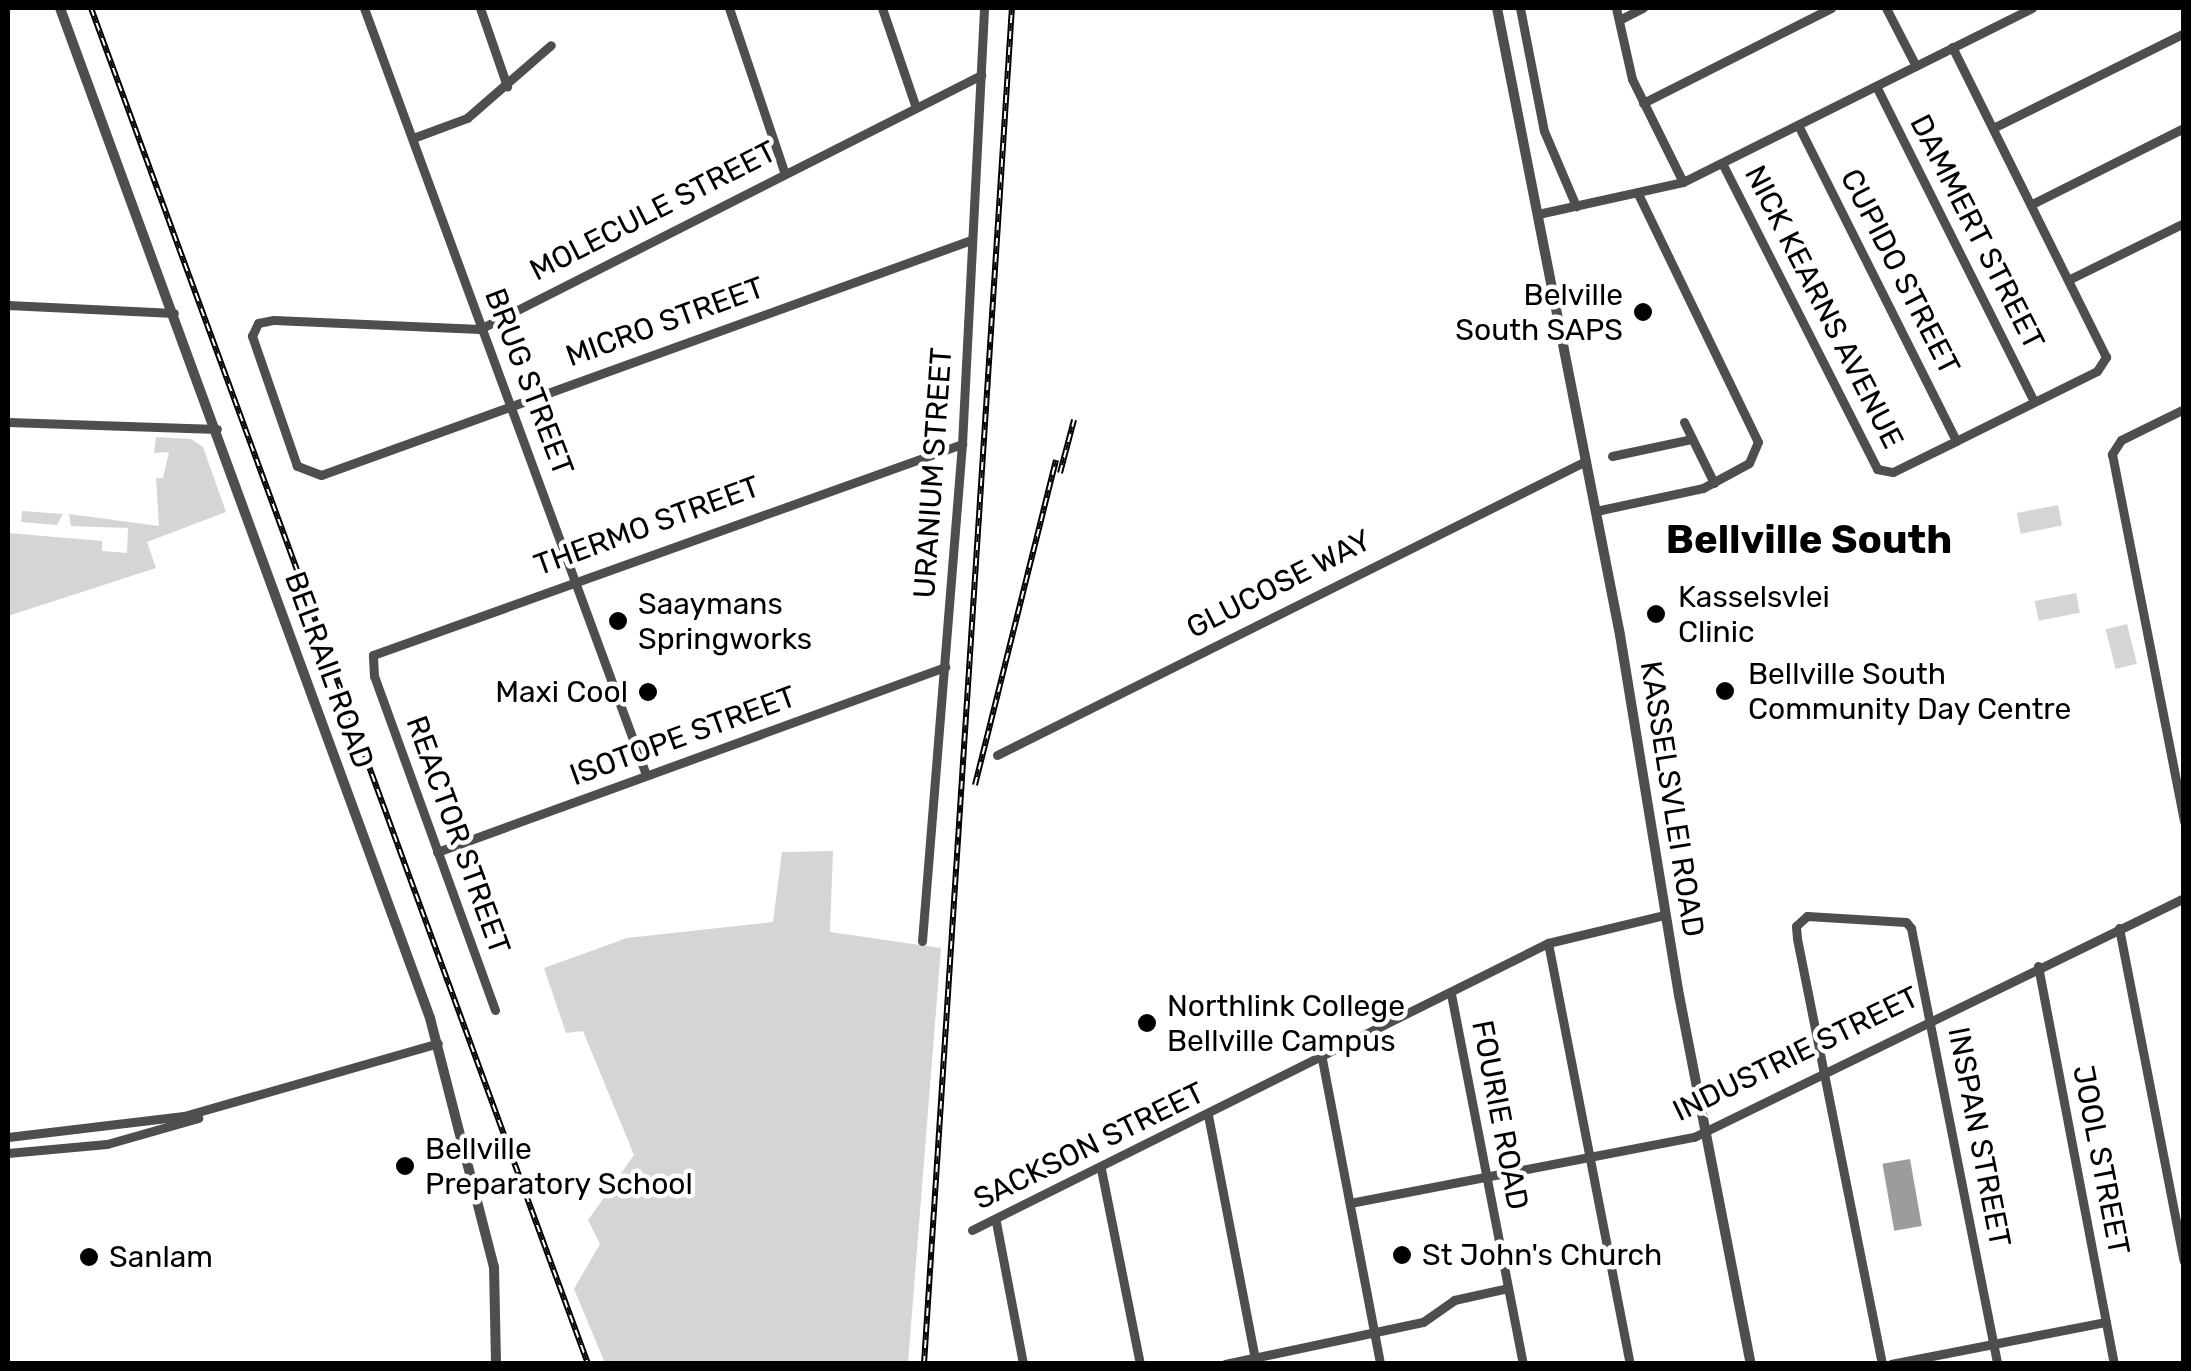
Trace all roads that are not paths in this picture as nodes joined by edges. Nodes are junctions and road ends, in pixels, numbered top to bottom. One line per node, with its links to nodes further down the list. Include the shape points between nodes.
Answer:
1 (60, 8): 40 (street, BELRAIL ROAD)
2 (364, 8): 28 (street, BRUG STREET)
3 (480, 8): 21 (street)
4 (728, 8): 30 (street)
5 (882, 8): 24 (street)
6 (984, 8): 20 (street, URANIUM STREET)
7 (1497, 8): 35 (street, KASSELSVLEI ROAD)
8 (1520, 8): 34 (street, via 1544,131)
9 (1616, 8): 15 (street)
10 (1642, 8): 15 (street)
11 (1831, 8): 23 (street)
12 (1886, 8): 19 (street)
13 (2032, 8): 14 (street)
14 (2011, 12): 18 (street)
15 (1618, 20): 23 (street)
16 (2184, 33): 26 (street)
17 (551, 45): 21 (street)
18 (1952, 48): 19 (street); 26 (street, NICK KEARNS AVENUE)
19 (1916, 66): 22 (street)
20 (981, 76): 24 (street, MOLECULE STREET); 37 (street, URANIUM STREET)
21 (507, 86): 28 (street, via 467,118)
22 (1876, 86): 25 (street); 42 (street, DAMMERT STREET)
23 (1643, 103): 31 (street)
24 (914, 105): 30 (street, MOLECULE STREET)
25 (1798, 125): 29 (street); 49 (street, CUPIDO STREET)
26 (1994, 128): 33 (street, NICK KEARNS AVENUE)
27 (2184, 128): 33 (street)
28 (413, 138): 41 (street, BRUG STREET)
29 (1722, 163): 31 (street); 49 (street, NICK KEARNS AVENUE, via 1877,469 1892,472)
30 (784, 171): 41 (street, MOLECULE STREET)
31 (1683, 182): 32 (street)
32 (1638, 194): 34 (street); 54 (street, via 1757,436 1749,463)
33 (2032, 204): 38 (street, NICK KEARNS AVENUE)
34 (1576, 206): 35 (street)
35 (1538, 214): 52 (street, KASSELSVLEI ROAD)
36 (2184, 223): 38 (street)
37 (972, 240): 43 (street, MICRO STREET); 50 (street, URANIUM STREET)
38 (2070, 279): 42 (street, NICK KEARNS AVENUE, via 2106,361)
39 (8, 305): 40 (street)
40 (176, 313): 47 (street, BELRAIL ROAD)
41 (480, 329): 43 (street, BRUG STREET); 53 (street, MOLECULE STREET, via 274,320 256,325 253,343 297,466)
42 (2034, 401): 49 (street, NICK KEARNS AVENUE)
43 (512, 404): 53 (street, MICRO STREET); 56 (street, BRUG STREET)
44 (2184, 409): 61 (street, via 2120,440 2112,454)
45 (8, 422): 47 (street)
46 (1684, 422): 48 (street)
47 (217, 428): 72 (street, BELRAIL ROAD)
48 (1692, 440): 51 (street); 54 (street)
49 (1956, 441)
50 (962, 444): 56 (street, THERMO STREET); 57 (street, URANIUM STREET)
51 (1612, 456)
52 (1586, 462): 55 (street, KASSELSVLEI ROAD); 59 (street, GLUCOSE WAY)
53 (321, 475)
54 (1714, 483): 55 (street)
55 (1596, 511): 64 (street, KASSELSVLEI ROAD)
56 (575, 578): 58 (street, THERMO STREET, via 386,647 373,655); 60 (street, BRUG STREET)
57 (945, 667): 60 (street, ISOTOPE STREET); 66 (street, URANIUM STREET)
58 (374, 676): 62 (street, REACTOR STREET)
59 (997, 755)
60 (646, 776): 62 (street, ISOTOPE STREET)
61 (2184, 821)
62 (437, 852): 70 (street, REACTOR STREET)
63 (2184, 898): 65 (street, INDUSTRIE STREET)
64 (1665, 914): 67 (street, SACKSON STREET); 77 (street, KASSELSVLEI ROAD)
65 (2118, 928): 68 (street, INDUSTRIE STREET); 85 (street)
66 (922, 942)
67 (1548, 943): 69 (street, SACKSON STREET); 80 (street)
68 (2038, 966): 71 (street, INDUSTRIE STREET); 89 (street, JOOL STREET)
69 (1451, 994): 73 (street, SACKSON STREET); 82 (street, FOURIE ROAD)
70 (494, 1010)
71 (1931, 1018): 74 (street, INDUSTRIE STREET); 74 (street, INSPAN STREET, via 1906,922 1813,916 1796,926); 91 (street, INSPAN STREET)
72 (438, 1043): 75 (street); 93 (street, BELRAIL ROAD, via 494,1267)
73 (1322, 1058): 76 (street, SACKSON STREET); 83 (street)
74 (1825, 1071): 77 (street, INDUSTRIE STREET); 101 (street)
75 (243, 1101): 78 (street, via 184,1116); 79 (street, via 107,1144)
76 (1208, 1115): 81 (street, SACKSON STREET); 92 (street)
77 (1708, 1131): 80 (street, INDUSTRIE STREET); 100 (street, KASSELSVLEI ROAD)
78 (8, 1137)
79 (8, 1154)
80 (1590, 1158): 82 (street, INDUSTRIE STREET); 99 (street)
81 (1101, 1169): 84 (street, SACKSON STREET); 95 (street)
82 (1486, 1177): 83 (street, INDUSTRIE STREET); 88 (street, FOURIE ROAD)
83 (1350, 1204): 90 (street)
84 (996, 1222): 86 (street, SACKSON STREET); 94 (street)
85 (2180, 1229): 87 (street)
86 (972, 1230)
87 (2184, 1261)
88 (1508, 1288): 90 (street, via 1454,1300 1428,1320); 98 (street, FOURIE ROAD)
89 (2106, 1322): 91 (street); 104 (street, JOOL STREET)
90 (1374, 1332): 92 (street); 97 (street)
91 (1993, 1343): 102 (street); 103 (street, INSPAN STREET)
92 (1255, 1360): 96 (street)
93 (496, 1364)
94 (1022, 1364)
95 (1140, 1364)
96 (1225, 1364)
97 (1380, 1364)
98 (1523, 1364)
99 (1630, 1364)
100 (1751, 1364)
101 (1882, 1364)
102 (1891, 1364)
103 (1997, 1364)
104 (2114, 1364)

